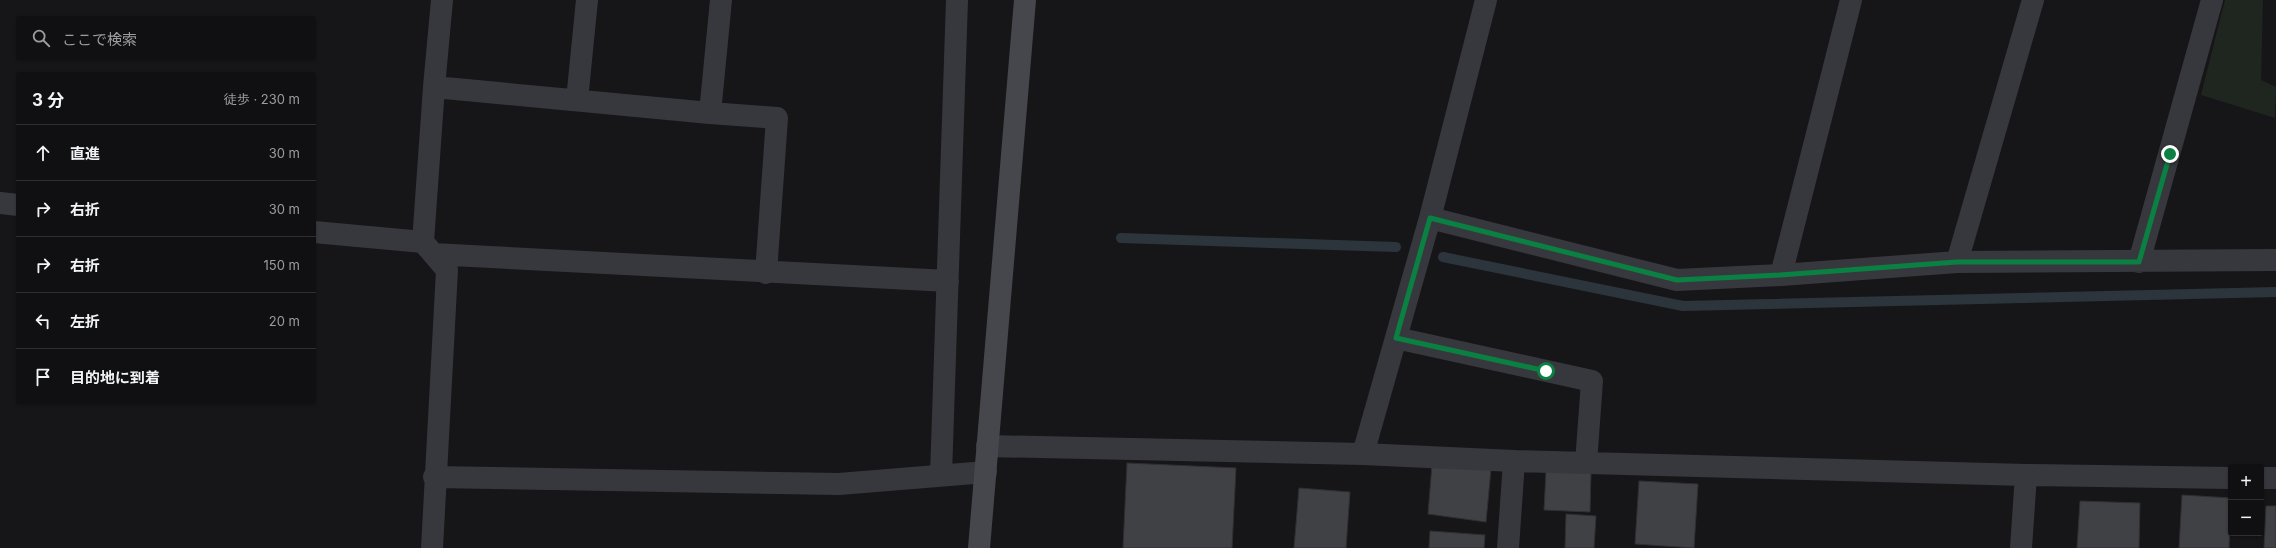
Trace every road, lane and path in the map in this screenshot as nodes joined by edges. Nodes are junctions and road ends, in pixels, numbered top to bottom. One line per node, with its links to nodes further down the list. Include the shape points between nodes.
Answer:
1 (442, 0): 10 (street)
2 (587, 0): 11 (street)
3 (721, 0): 12 (street)
4 (957, 0): 23 (street)
5 (1025, 0): 25 (street)
6 (1486, 0): 15 (street)
7 (1851, 0): 22 (street)
8 (2033, 0): 19 (street)
9 (2212, 0): 20 (street)
10 (434, 87): 11 (street); 17 (street)
11 (577, 100): 12 (street)
12 (710, 113): 21 (street, via 777,118)
13 (0, 203): 14 (street)
14 (16, 205)
15 (1430, 218): 22 (street, via 1677,280); 24 (street)
16 (316, 232): 17 (street)
17 (428, 248): 21 (street); 32 (street, via 447,270)
18 (2276, 260): 20 (street)
19 (1957, 262): 20 (street); 22 (street)
20 (2139, 262)
21 (766, 273): 23 (street)
22 (1780, 275)
23 (948, 281): 30 (street)
24 (1396, 338): 26 (street); 28 (street, via 1592,381)
25 (987, 446): 26 (street); 29 (street)
26 (1363, 454): 27 (street)
27 (1514, 461): 28 (street); 38 (street)
28 (1586, 463): 31 (street)
29 (986, 472): 30 (street); 37 (street)
30 (941, 475): 32 (street, via 839,484)
31 (2026, 475): 33 (street); 39 (street)
32 (434, 477): 36 (street)
33 (2228, 478)
34 (2264, 478): 35 (street)
35 (2276, 478)
36 (432, 548)
37 (979, 548)
38 (1508, 548)
39 (2021, 548)

